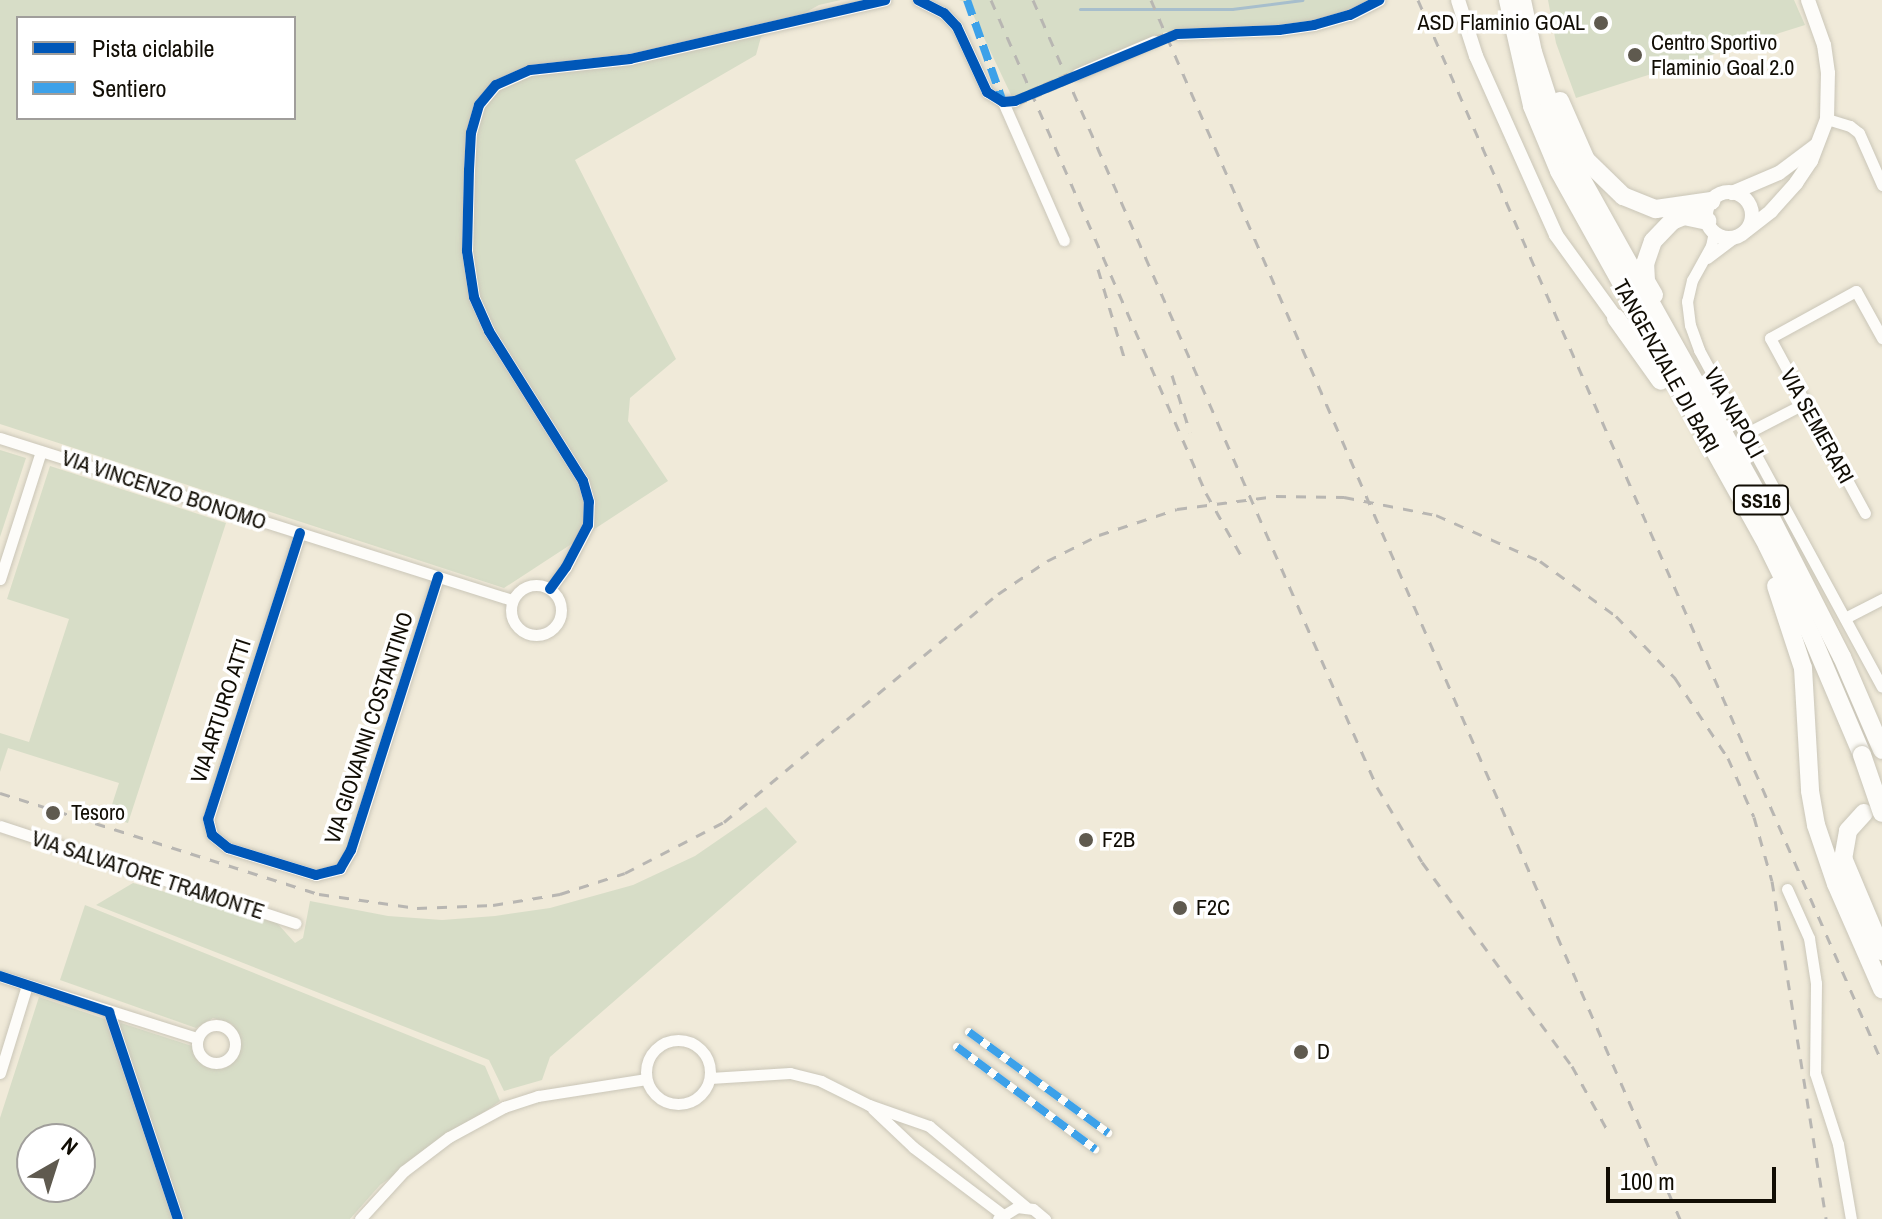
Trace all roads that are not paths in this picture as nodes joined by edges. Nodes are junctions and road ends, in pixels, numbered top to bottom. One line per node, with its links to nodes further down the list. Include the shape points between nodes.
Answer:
1 (885, 0): 34 (street, via 644,56 530,70 496,85 479,105 471,133 467,251 474,297 489,331 583,481 589,502 588,525)
2 (918, 0): 19 (street, via 944,13 957,27 987,92 1009,102)
3 (1379, 0): 8 (street, via 1314,25)
4 (1458, 0): 21 (street, via 1476,56 1556,235)
5 (1508, 0): 28 (highway, TANGENZIALE DI BARI / SS16, via 1532,106 1559,171)
6 (1522, 0): 10 (highway, TANGENZIALE DI BARI / SS16)
7 (1808, 0): 12 (street, via 1824,45)
8 (1177, 34)
9 (1154, 41): 11 (street)
10 (1533, 52): 16 (highway, via 1575,139 1606,183 1656,209); 26 (highway, TANGENZIALE DI BARI / SS16, via 1558,130 1591,201)
11 (1077, 74)
12 (1827, 119): 13 (street); 14 (street, via 1859,133)
13 (1816, 145): 15 (street, via 1779,173); 18 (street, via 1796,183)
14 (1882, 185)
15 (1732, 193): 16 (street); 18 (street, via 1744,198 1751,210)
16 (1711, 201): 17 (street)
17 (1710, 227): 18 (street); 20 (street, VIA NAPOLI); 26 (highway, via 1684,216 1661,229 1648,251 1646,281 1718,409)
18 (1741, 234): 20 (street)
19 (1064, 240)
20 (1704, 260): 24 (street, VIA NAPOLI, via 1687,301 1690,325)
21 (1616, 318): 28 (highway)
22 (1882, 338): 23 (street, VIA SEMERARI, via 1856,291 1770,338)
23 (1805, 403): 24 (street); 29 (street, VIA SEMERARI)
24 (1745, 434): 37 (street, VIA NAPOLI)
25 (0, 438): 27 (street, VIA VINCENZO BONOMO)
26 (1726, 440): 38 (highway, TANGENZIALE DI BARI / SS16)
27 (41, 451): 30 (street, VIA VINCENZO BONOMO); 33 (street)
28 (1729, 476): 31 (highway, TANGENZIALE DI BARI / SS16)
29 (1865, 513)
30 (300, 533): 32 (street, VIA VINCENZO BONOMO); 44 (street, VIA ARTURO ATTI, via 208,819 218,842)
31 (1767, 545): 42 (highway, TANGENZIALE DI BARI / SS16, bridge, via 1862,755); 50 (highway, via 1770,571 1803,668 1816,825)
32 (438, 577): 36 (street, VIA VINCENZO BONOMO); 44 (street, VIA GIOVANNI COSTANTINO, via 347,860 326,875)
33 (0, 579)
34 (550, 589): 36 (street, via 528,585); 36 (street, via 561,611 547,633 530,635 515,625)
35 (1882, 599): 37 (street)
36 (512, 600)
37 (1845, 618): 39 (street, VIA NAPOLI)
38 (1842, 657): 40 (highway); 41 (highway, TANGENZIALE DI BARI / SS16)
39 (1882, 687)
40 (1882, 740)
41 (1882, 750)
42 (1873, 813): 47 (highway, via 1848,831 1843,858)
43 (0, 826): 46 (street, VIA SALVATORE TRAMONTE)
44 (275, 862)
45 (1787, 889): 66 (street, via 1809,938 1816,983 1815,1073 1838,1144)
46 (295, 923)
47 (1882, 951)
48 (0, 976): 49 (street)
49 (27, 985): 51 (street); 55 (street)
50 (1882, 989)
51 (109, 1012): 53 (street); 63 (street)
52 (969, 1032): 59 (street)
53 (197, 1038)
54 (957, 1047): 60 (street)
55 (0, 1073)
56 (710, 1078): 57 (street, via 703,1094 679,1104 655,1094); 57 (street, via 701,1048 671,1040 654,1050); 58 (street, via 790,1073 821,1081)
57 (646, 1079): 64 (street, via 538,1096 504,1107 449,1137 404,1171)
58 (869, 1105): 61 (street, via 929,1126); 62 (street)
59 (1108, 1133)
60 (1095, 1149)
61 (1026, 1207): 62 (street); 65 (street)
62 (1000, 1216)
63 (178, 1219)
64 (360, 1219)
65 (1045, 1219)
66 (1851, 1219)

